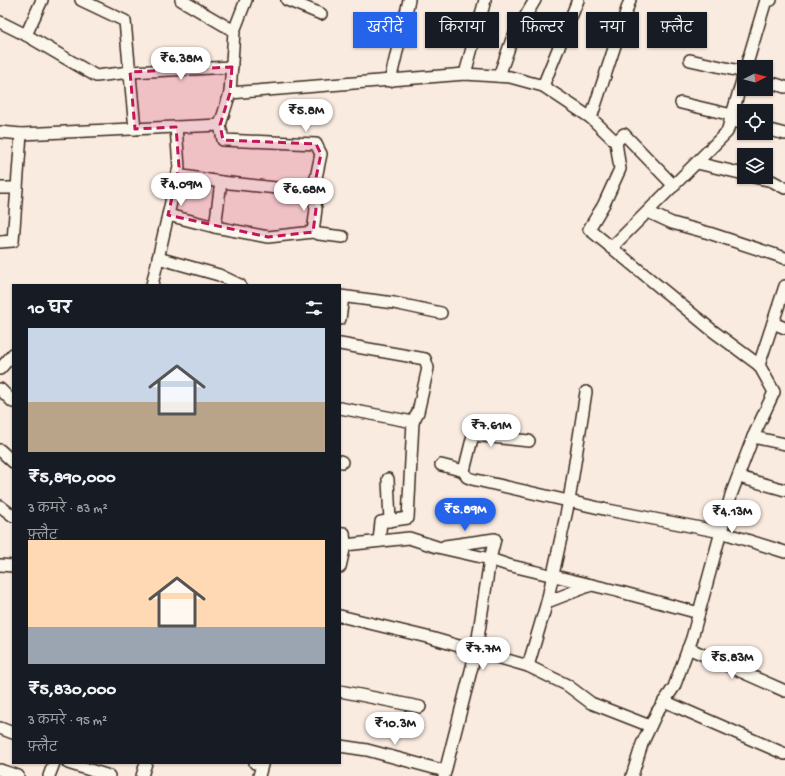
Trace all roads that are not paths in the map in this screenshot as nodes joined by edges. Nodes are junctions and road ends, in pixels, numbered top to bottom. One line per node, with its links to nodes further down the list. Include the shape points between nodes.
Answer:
1 (42, 0): 17 (street)
2 (80, 0): 21 (street, via 125,21)
3 (181, 0): 16 (street)
4 (246, 0): 16 (street)
5 (288, 0): 14 (street)
6 (409, 0): 25 (street)
7 (485, 0): 23 (street)
8 (535, 0): 24 (street, via 512,39)
9 (578, 0): 27 (street)
10 (630, 0): 32 (street)
11 (762, 0): 12 (street)
12 (766, 0): 13 (street); 19 (street)
13 (771, 0)
14 (321, 14)
15 (0, 22): 17 (street)
16 (234, 31): 20 (street)
17 (26, 35): 21 (street, via 96,76)
18 (690, 60): 22 (street)
19 (748, 60)
20 (232, 67): 21 (street); 29 (street)
21 (130, 72): 37 (street)
22 (737, 72)
23 (465, 74): 24 (street); 25 (street)
24 (499, 76): 27 (street)
25 (390, 81): 29 (street)
26 (773, 83): 28 (street)
27 (543, 86): 32 (street)
28 (785, 87)
29 (230, 93): 35 (street)
30 (738, 96): 33 (street)
31 (681, 103): 33 (street)
32 (591, 118): 42 (street)
33 (731, 118): 34 (street); 43 (street, via 727,132)
34 (737, 121)
35 (220, 125): 36 (street); 52 (street, via 222,140 316,144 322,154)
36 (176, 127): 37 (street); 45 (street, via 179,167)
37 (136, 129): 40 (street)
38 (773, 131): 41 (street)
39 (0, 132): 40 (street)
40 (21, 134): 50 (street)
41 (785, 134)
42 (616, 142): 48 (street, via 624,134); 59 (street, via 620,169 589,229)
43 (697, 163): 44 (street); 48 (street)
44 (737, 172)
45 (177, 175): 46 (street); 54 (street)
46 (221, 182): 52 (street); 55 (street)
47 (773, 182): 51 (street)
48 (674, 186): 53 (street)
49 (0, 188): 50 (street)
50 (17, 188): 58 (street, via 13,241)
51 (785, 188)
52 (313, 192): 56 (street, via 316,209)
53 (648, 212): 59 (street); 61 (street, via 672,223)
54 (168, 215): 55 (street); 60 (street)
55 (215, 228): 56 (street, via 268,237)
56 (314, 232): 57 (street)
57 (343, 237)
58 (0, 242)
59 (611, 248): 71 (street)
60 (158, 258): 62 (street); 63 (street, via 219,275)
61 (785, 258)
62 (152, 284)
63 (238, 284)
64 (785, 286): 67 (street)
65 (341, 297): 66 (street, via 394,303)
66 (441, 313)
67 (773, 323): 68 (street); 71 (street)
68 (785, 328)
69 (341, 344): 79 (street, via 425,358 428,368)
70 (8, 354): 72 (street)
71 (759, 365): 75 (street)
72 (0, 369)
73 (0, 389): 77 (street)
74 (586, 392): 90 (street)
75 (774, 392): 76 (street); 80 (street)
76 (785, 396)
77 (12, 401)
78 (341, 408): 79 (street)
79 (414, 422): 93 (street, via 408,518)
80 (753, 437): 82 (street); 87 (street)
81 (529, 441): 86 (street, via 473,435)
82 (785, 444)
83 (0, 450): 84 (street)
84 (12, 461)
85 (441, 465): 86 (street)
86 (464, 471): 90 (street, via 467,477 472,479)
87 (739, 477): 89 (street); 94 (street)
88 (388, 479): 93 (street)
89 (785, 490)
90 (569, 501): 94 (street); 104 (street)
91 (0, 506): 92 (street)
92 (12, 515)
93 (390, 521): 96 (street, via 381,522)
94 (721, 532): 99 (street); 107 (street)
95 (341, 533): 97 (street, via 344,533)
96 (380, 541): 97 (street); 98 (street, via 409,538)
97 (345, 545): 101 (street)
98 (437, 547): 100 (street); 100 (street, via 495,539)
99 (785, 552)
100 (490, 559): 104 (street); 110 (street)
101 (341, 563)
102 (0, 565): 103 (street)
103 (12, 566)
104 (552, 575): 105 (street); 106 (street)
105 (591, 584): 106 (street); 107 (street)
106 (547, 602): 111 (street)
107 (699, 613): 109 (street)
108 (341, 616): 110 (street)
109 (688, 648): 113 (street); 114 (street, via 674,687)
110 (476, 651): 111 (street); 126 (street)
111 (528, 666): 116 (street, via 567,685 591,703)
112 (341, 691): 115 (street)
113 (785, 691)
114 (664, 701): 116 (street); 120 (street)
115 (420, 707)
116 (650, 726): 132 (street)
117 (0, 728): 118 (street)
118 (12, 733)
119 (341, 746): 126 (street, via 368,750)
120 (785, 754)
121 (54, 764): 128 (street)
122 (71, 764): 129 (street)
123 (146, 764): 130 (street)
124 (257, 764): 131 (street, via 262,766)
125 (0, 770): 127 (street)
126 (444, 774)
127 (18, 776)
128 (49, 776)
129 (109, 776)
130 (142, 776)
131 (259, 776)
132 (632, 776)

